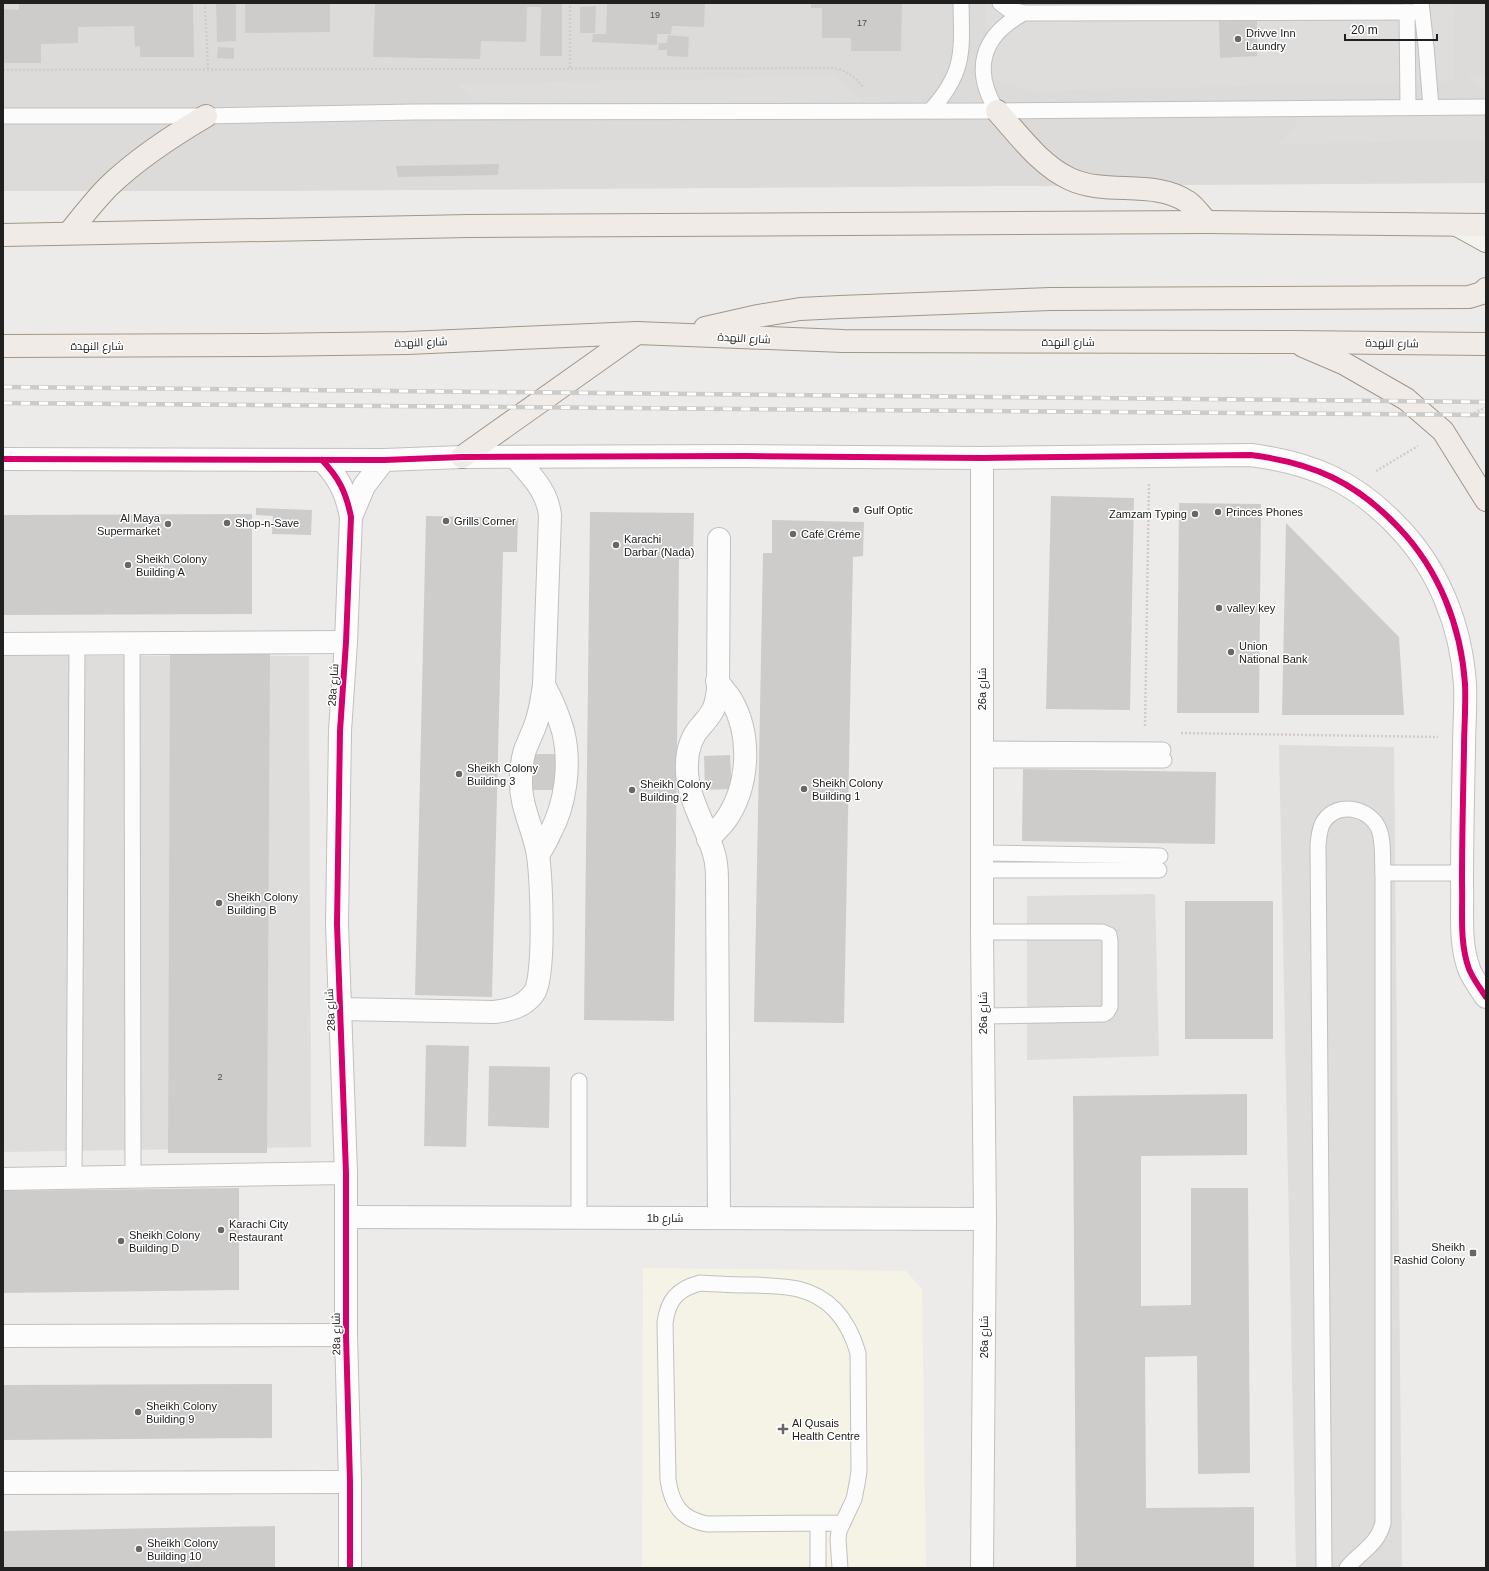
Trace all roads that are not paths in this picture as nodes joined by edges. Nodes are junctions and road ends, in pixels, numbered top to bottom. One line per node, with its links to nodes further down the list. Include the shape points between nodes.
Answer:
1 (961, 3): 8 (lane, via 962,45 959,64 952,82)
2 (1000, 3): 4 (lane, via 1008,9)
3 (1416, 9): 4 (lane); 5 (lane); 6 (lane, via 1426,46)
4 (1024, 14): 9 (lane, via 1008,22 997,33 986,53 984,81)
5 (1408, 107): 6 (lane); 9 (lane)
6 (1430, 107): 7 (lane)
7 (1486, 107)
8 (930, 111): 9 (lane); 11 (lane, via 414,112)
9 (997, 111): 12 (main road, via 1039,157 1069,179 1105,188 1143,189 1175,195 1189,203)
10 (3, 116): 11 (lane)
11 (206, 116): 15 (main road, via 157,146 132,165 109,186)
12 (1207, 222): 13 (main road); 15 (main road, via 477,226)
13 (1458, 225): 14 (main road); 17 (main road)
14 (1486, 225)
15 (69, 233): 16 (main road)
16 (3, 235)
17 (1486, 241)
18 (1486, 289): 20 (main road, via 1469,297 1051,299 840,307 758,316)
19 (637, 333): 20 (main road, شارع النهدة); 23 (main road, شارع النهدة, via 407,343); 24 (main road)
20 (679, 335): 21 (main road, شارع النهدة, via 843,341)
21 (1293, 342): 22 (main road, شارع النهدة); 30 (main road, via 1345,364 1406,400 1443,431)
22 (1486, 344)
23 (3, 346)
24 (462, 457): 25 (street); 29 (street)
25 (516, 458): 26 (street); 38 (street, via 543,491 549,507)
26 (982, 458): 39 (street, 26a شارع); 46 (street, via 1251,455 1278,458 1304,465 1351,486 1376,505 1409,539 1428,565 1443,592 1454,622 1465,684)
27 (3, 460): 28 (street)
28 (322, 460): 29 (street); 31 (street, 28a شارع, via 342,486)
29 (384, 460): 31 (street, 28a شارع, via 364,486)
30 (1486, 500)
31 (351, 516): 33 (street, 28a شارع)
32 (719, 540): 37 (street)
33 (346, 642): 36 (street); 49 (street, 28a شارع, via 339,762 337,924)
34 (3, 644): 35 (street)
35 (77, 644): 36 (street); 54 (lane)
36 (132, 644): 53 (lane)
37 (718, 681): 41 (street, via 714,709 693,737 686,765 692,796); 41 (street, via 732,702 741,725 745,750 744,774 737,798 725,820)
38 (544, 685): 42 (street, via 541,706 522,763 520,782); 42 (street, via 556,708 563,732 566,770 560,808 551,833)
39 (982, 755): 40 (lane); 43 (street, 26a شارع)
40 (1164, 755)
41 (708, 839): 58 (street, via 714,854 718,881)
42 (538, 855): 49 (street, via 542,927 540,980 535,993 524,1004 510,1010 494,1012)
43 (983, 861): 44 (lane); 47 (street, 26a شارع)
44 (1160, 863)
45 (1383, 873): 46 (lane); 70 (lane, via 1379,828 1372,817 1360,810 1348,808 1334,812 1324,820 1318,845); 71 (lane, via 1383,1523 1376,1540)
46 (1462, 873): 48 (street, via 1465,955 1470,970)
47 (982, 932): 50 (street, 26a شارع); 50 (lane, via 1102,932 1108,935 1110,941 1110,1007 1104,1014)
48 (1486, 997)
49 (340, 1009): 52 (street, 28a شارع)
50 (983, 1016): 59 (street, 26a شارع)
51 (579, 1081): 57 (lane)
52 (346, 1172): 53 (street); 56 (street, 28a شارع)
53 (133, 1177): 54 (street)
54 (74, 1178): 55 (street)
55 (3, 1179)
56 (346, 1217): 57 (street, 1b شارع); 60 (street, 28a شارع)
57 (579, 1218): 58 (street, 1b شارع)
58 (718, 1218): 59 (street, 1b شارع)
59 (985, 1219): 69 (street, 26a شارع)
60 (346, 1335): 61 (street); 62 (street, 28a شارع)
61 (3, 1336)
62 (350, 1482): 63 (street); 66 (street, 28a شارع)
63 (3, 1483)
64 (841, 1523): 65 (lane); 65 (lane, via 854,1499 859,1471 858,1353 853,1336 844,1320 831,1306 799,1289 700,1283 689,1286 679,1292 672,1301 665,1323 668,1480 673,1501 686,1518 707,1524); 68 (lane, via 838,1539)
65 (818, 1524): 67 (lane)
66 (350, 1568)
67 (818, 1568)
68 (840, 1568)
69 (982, 1568)
70 (1324, 1568)
71 (1347, 1568)

